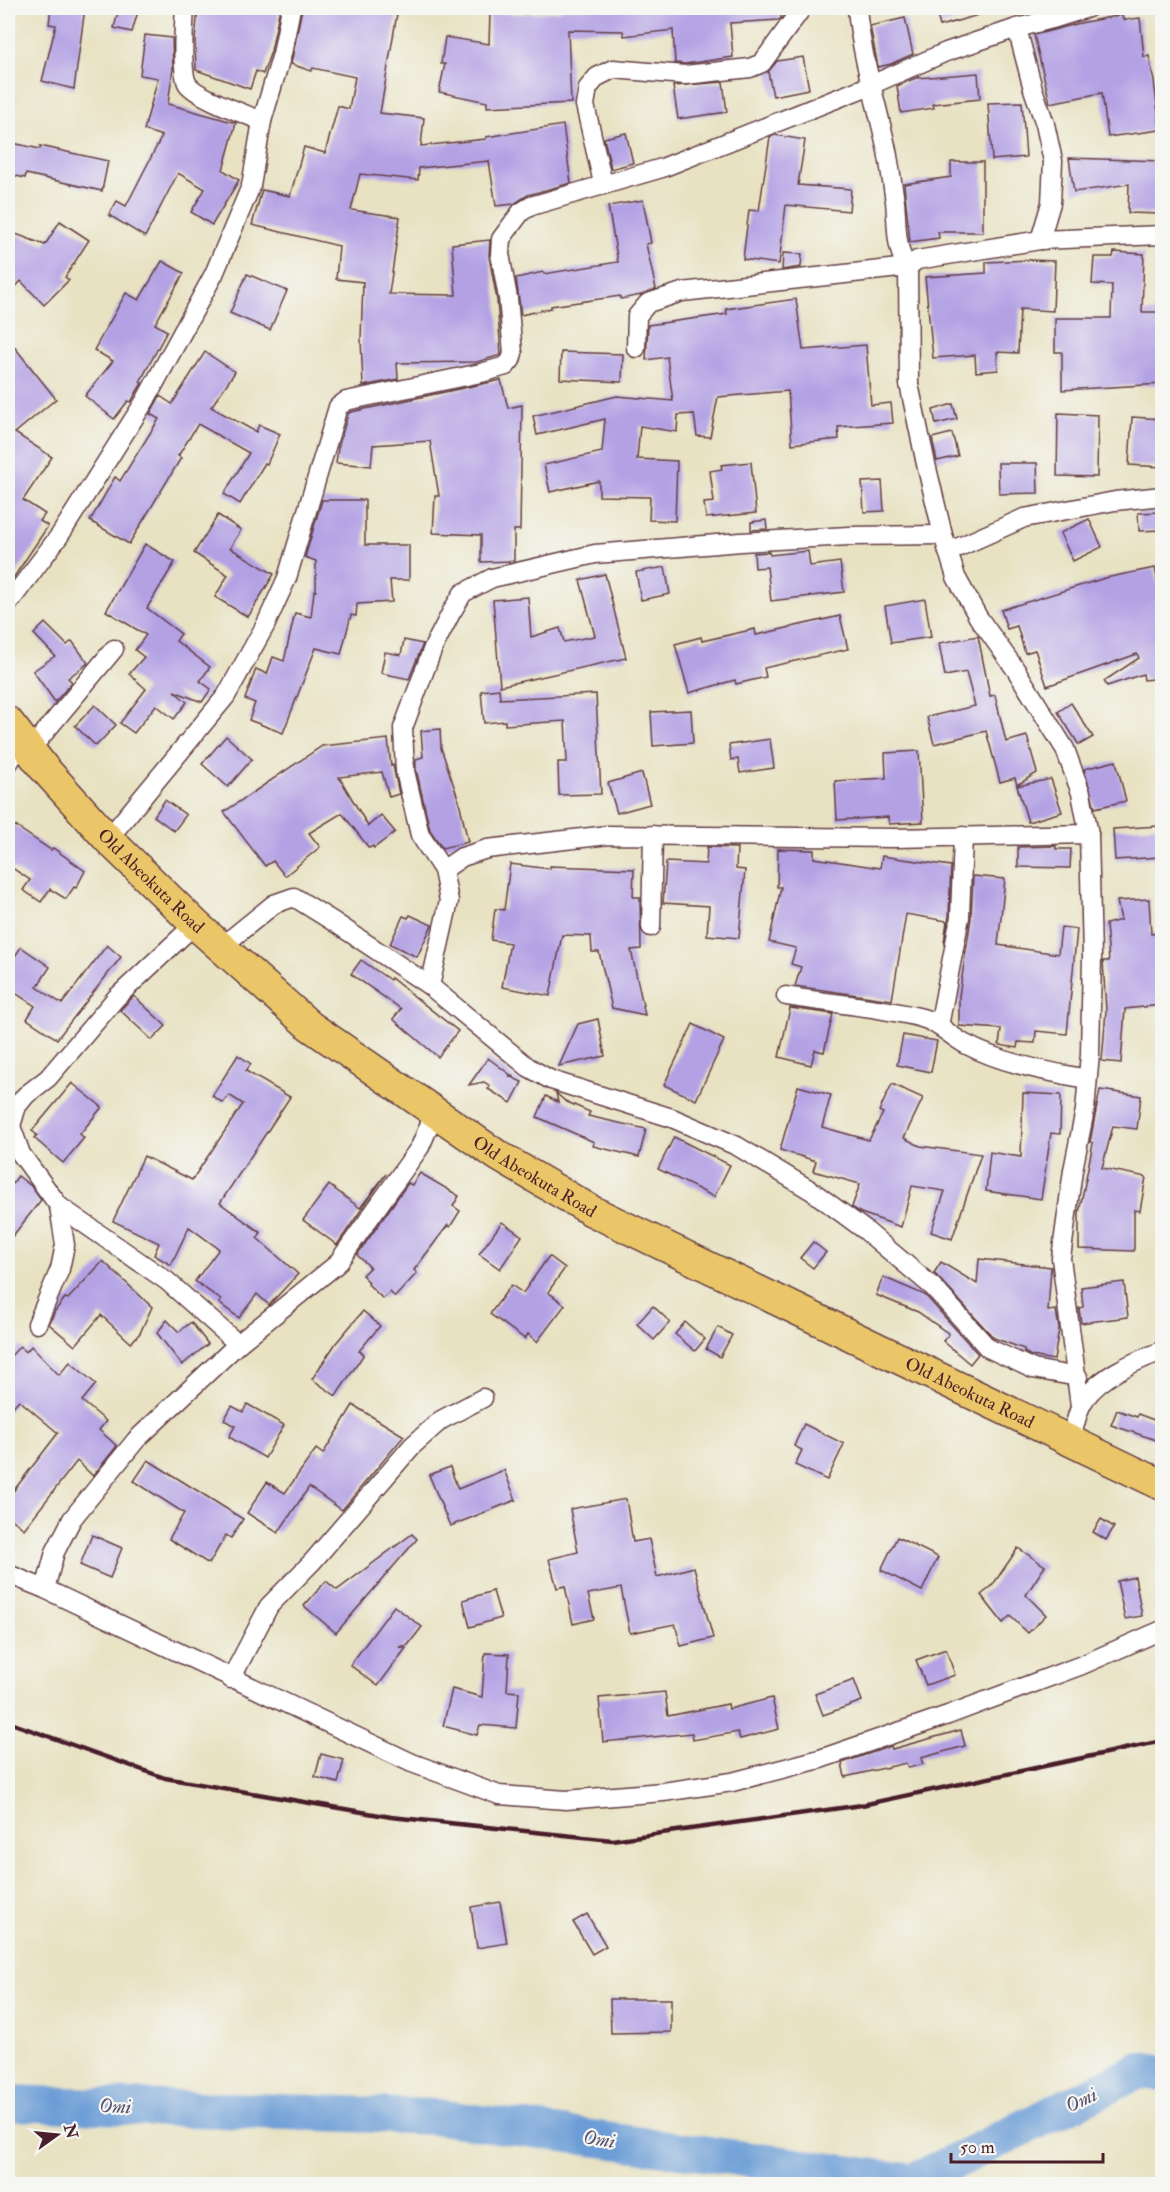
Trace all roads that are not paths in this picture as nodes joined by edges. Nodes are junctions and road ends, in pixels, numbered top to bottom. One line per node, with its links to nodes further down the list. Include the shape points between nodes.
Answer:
1 (185, 8): 8 (street, via 184,72 188,84 196,93)
2 (291, 8): 8 (street)
3 (802, 8): 9 (street, via 762,63 750,68 685,75 613,69 597,77 588,88 585,105)
4 (857, 8): 7 (street, via 859,38)
5 (1088, 8): 6 (street)
6 (1017, 28): 7 (street, via 946,52); 11 (street, via 1053,161 1051,203)
7 (871, 85): 9 (street, via 662,168); 12 (street, via 886,148 896,231)
8 (262, 121): 16 (street, via 250,186 214,274 145,401 60,535)
9 (603, 183): 22 (street, via 531,206 521,212 501,239 513,353 506,366 346,401 338,407 287,578 265,626 226,696)
10 (1162, 236): 11 (street)
11 (1040, 240): 12 (street, via 917,260)
12 (908, 267): 13 (street, via 682,292 648,303 637,316); 15 (street, via 909,384)
13 (636, 348)
14 (1162, 496): 15 (street, via 1024,518)
15 (946, 543): 19 (street, via 956,578 978,617 1065,749 1081,793); 23 (street, via 849,536 595,554 492,578 463,594 433,648 403,728 405,771 420,835)
16 (8, 604)
17 (114, 649): 18 (street)
18 (17, 744): 22 (highway, Old Abeokuta Road)
19 (1089, 834): 21 (street); 30 (street, via 1092,957)
20 (653, 835): 21 (street); 23 (street, via 608,835 487,849 462,856); 25 (street)
21 (963, 837): 29 (street, via 960,916)
22 (108, 839): 24 (highway, Old Abeokuta Road)
23 (443, 870): 27 (street, via 449,901)
24 (195, 924): 26 (highway, Old Abeokuta Road); 32 (street, via 116,998 48,1078 26,1095)
25 (651, 927)
26 (221, 947): 27 (street, via 274,904 294,897); 31 (highway, Old Abeokuta Road, via 310,1026)
27 (430, 986): 37 (street, via 528,1067 551,1080 672,1118 737,1146 812,1191 933,1287 988,1348 1033,1369)
28 (786, 996): 29 (street, via 924,1018)
29 (939, 1026): 30 (street, via 965,1044 1020,1066)
30 (1087, 1079): 37 (street, via 1061,1258)
31 (435, 1112): 35 (street, via 420,1147 337,1264); 40 (highway, Old Abeokuta Road, via 497,1155 592,1211)
32 (9, 1125): 33 (street, via 21,1154)
33 (59, 1206): 34 (street, via 65,1245 60,1269); 35 (street, via 167,1281)
34 (37, 1324)
35 (238, 1344): 43 (street, via 136,1440 72,1519 55,1552)
36 (1162, 1351): 39 (street, via 1131,1363 1097,1385)
37 (1078, 1377): 39 (street)
38 (483, 1398): 45 (street, via 441,1420 412,1446 269,1606)
39 (1080, 1406): 40 (street)
40 (1071, 1439): 41 (highway, Old Abeokuta Road)
41 (1162, 1485)
42 (8, 1574): 43 (street)
43 (45, 1588): 45 (street)
44 (1162, 1630): 45 (street, via 1037,1682 820,1759 732,1782 566,1800 499,1795 457,1780)
45 (231, 1679)

